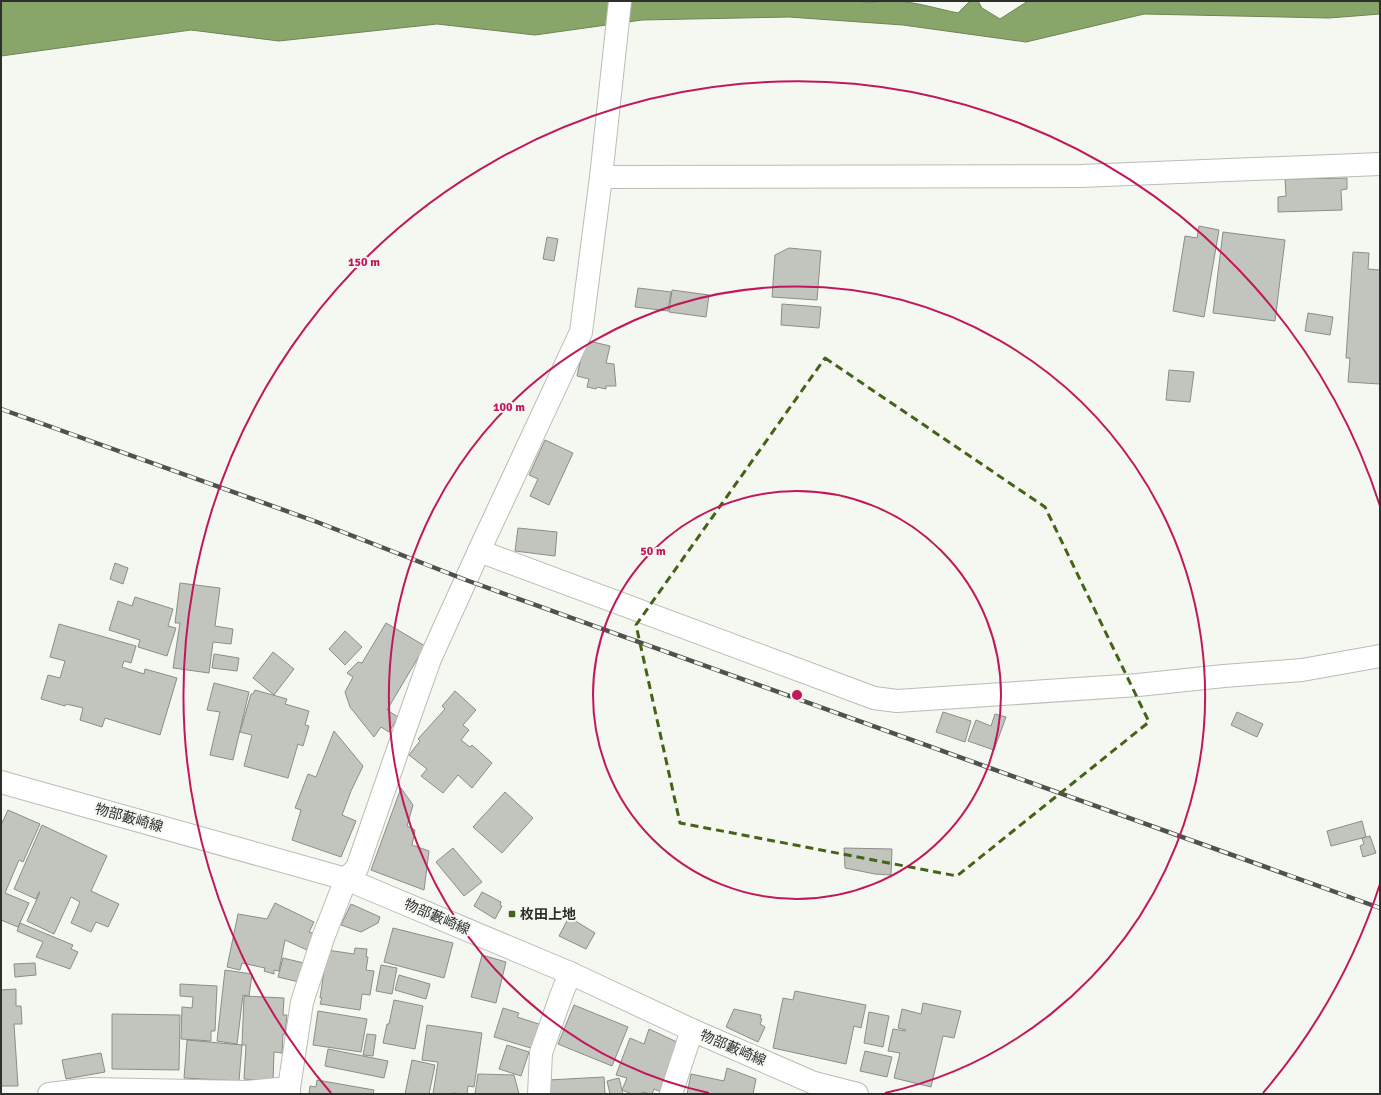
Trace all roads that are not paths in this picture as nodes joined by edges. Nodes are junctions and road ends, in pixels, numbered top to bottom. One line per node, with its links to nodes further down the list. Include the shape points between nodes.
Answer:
1 (620, 1): 3 (street)
2 (1380, 164): 3 (street, via 1081,176)
3 (601, 177): 4 (street, via 581,332)
4 (479, 551): 5 (street, via 874,698 897,701 1138,685 1302,670); 7 (street, via 430,659 357,868)
5 (1380, 656)
6 (1, 782): 7 (street, 物部藪崎線)
7 (346, 879): 8 (street, 物部藪崎線); 10 (street, via 302,1002)
8 (570, 973): 9 (street, 物部藪崎線); 12 (street, via 541,1053)
9 (692, 1030): 13 (street); 14 (street, 物部藪崎線, via 814,1083)
10 (289, 1091): 11 (street, via 91,1089)
11 (49, 1094)
12 (539, 1094)
13 (671, 1094)
14 (857, 1094)

